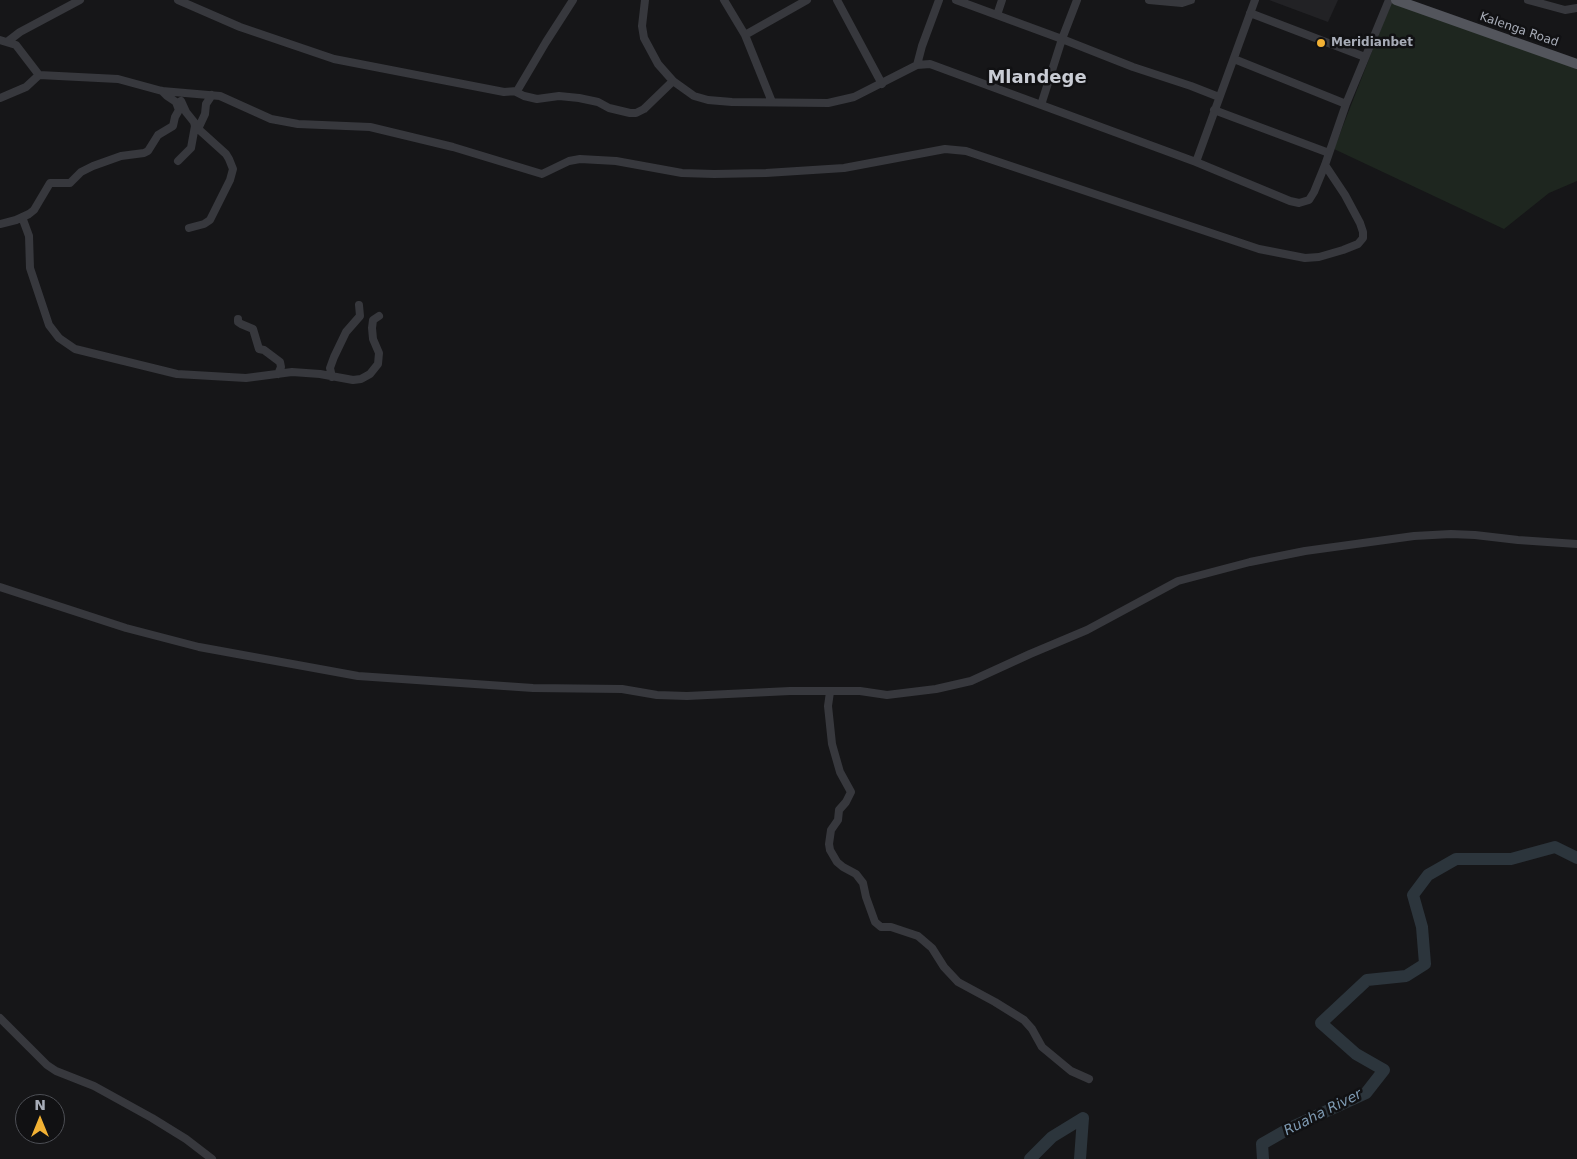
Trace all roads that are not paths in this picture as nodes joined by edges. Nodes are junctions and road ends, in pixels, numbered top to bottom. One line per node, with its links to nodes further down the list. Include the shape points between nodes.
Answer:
1 (80, 0): 23 (street)
2 (573, 0): 33 (street)
3 (645, 0): 29 (street, via 644,38 658,64)
4 (724, 0): 21 (street)
5 (807, 0): 21 (street)
6 (838, 0): 30 (street)
7 (939, 0): 27 (street)
8 (956, 0): 20 (street)
9 (1002, 0): 20 (street)
10 (1077, 0): 22 (street)
11 (1149, 0): 12 (street, via 1182,3)
12 (1191, 0)
13 (1256, 0): 19 (street)
14 (1389, 0): 24 (street)
15 (1396, 0): 26 (main road, Kalenga Road)
16 (1528, 0): 18 (street, via 1557,9)
17 (181, 1): 33 (street, via 240,27 334,59)
18 (1577, 8)
19 (1250, 13): 24 (street); 25 (street)
20 (997, 15): 22 (street)
21 (744, 35): 37 (street)
22 (1062, 39): 35 (street); 39 (street)
23 (3, 41): 28 (street, via 16,45)
24 (1365, 57): 38 (street)
25 (1234, 59): 35 (street); 38 (street)
26 (1577, 64)
27 (917, 65): 30 (street); 39 (street, via 930,64)
28 (39, 75): 31 (street, via 118,79); 36 (street, via 26,87)
29 (673, 81): 33 (street, via 644,109 630,114 579,98 537,99); 37 (street, via 694,96 708,100)
30 (882, 84): 37 (street, via 828,104)
31 (162, 91): 32 (street); 46 (street, via 176,102 179,112 171,128 158,135 148,151 94,166 81,172 70,183 50,183 34,210)
32 (179, 92): 34 (street); 41 (street, via 184,109)
33 (516, 92)
34 (212, 95): 41 (street); 45 (street, via 225,97 278,120 370,127 453,147 542,174 580,159 723,174 826,169 945,150 966,151 1258,249 1305,258 1349,248 1363,238 1360,223)
35 (1219, 97): 40 (street)
36 (0, 98)
37 (772, 102)
38 (1346, 104): 42 (street)
39 (1041, 105): 44 (street)
40 (1214, 110): 42 (street); 44 (street)
41 (197, 128): 43 (street, via 191,148); 48 (street, via 229,159 232,174 210,220)
42 (1329, 153): 45 (street)
43 (178, 161)
44 (1196, 162): 45 (street, via 1299,203 1308,200 1314,192)
45 (1325, 165)
46 (22, 218): 47 (street); 52 (street, via 29,236 30,268 49,325 74,349 177,374 246,378)
47 (0, 224)
48 (189, 228)
49 (359, 305): 53 (street, via 360,316 346,332 331,366)
50 (379, 316): 53 (street, via 373,320 372,328 380,358 375,369 361,379)
51 (238, 319): 52 (street, via 253,329 259,349 280,362)
52 (278, 374): 53 (street, via 292,372)
53 (332, 377)
54 (1577, 544): 56 (street, via 1451,534 1414,536 1277,556 1178,581 1087,630 962,684 887,695 860,691)
55 (0, 587): 56 (street, via 126,628 199,647 358,676 533,688 622,689 657,695 790,690)
56 (830, 692): 58 (street, via 828,706 832,744 840,772 851,792 839,810 838,820 830,834 830,850 843,867 856,874 863,883 875,922 881,927 918,936 932,948 958,982 1024,1020 1042,1047 1071,1071)
57 (0, 1018): 59 (street, via 56,1071 94,1086 137,1109)
58 (1089, 1079)
59 (212, 1159)

